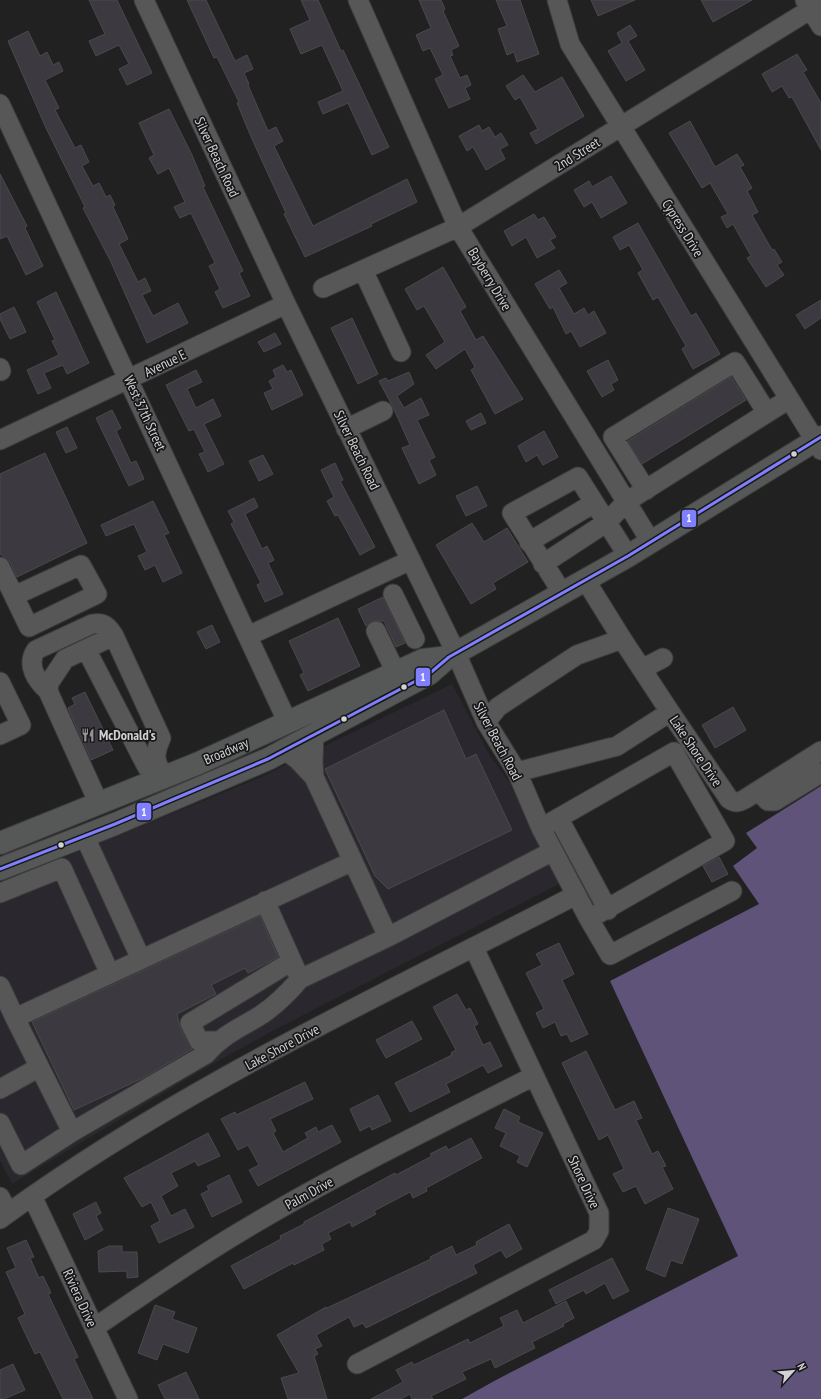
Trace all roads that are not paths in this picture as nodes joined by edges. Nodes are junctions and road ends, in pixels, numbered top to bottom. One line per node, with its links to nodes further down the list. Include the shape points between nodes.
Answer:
1 (144, 0): 11 (street, Silver Beach Road)
2 (358, 0): 8 (street, Bayberry Drive)
3 (557, 0): 7 (street, Cypress Drive, via 570,44)
4 (812, 4): 5 (street); 7 (street, 2nd Street)
5 (821, 26)
6 (0, 104): 17 (street, West 37th Street)
7 (621, 127): 8 (street, 2nd Street); 12 (street, Cypress Drive)
8 (458, 227): 9 (street, 2nd Street); 25 (street, Bayberry Drive)
9 (363, 270): 10 (street, 2nd Street); 13 (street)
10 (323, 288)
11 (286, 304): 17 (street, Avenue E); 21 (street, Silver Beach Road)
12 (757, 347): 14 (street); 18 (street, Cypress Drive)
13 (401, 352)
14 (735, 362): 20 (street); 22 (street)
15 (0, 368): 16 (street)
16 (0, 371)
17 (129, 380): 23 (street, Avenue E); 45 (street, West 37th Street)
18 (789, 399): 20 (street); 24 (street, Cypress Drive)
19 (383, 411): 21 (street)
20 (767, 413): 27 (street)
21 (346, 429): 34 (street, Silver Beach Road)
22 (613, 437): 25 (street); 27 (street)
23 (0, 440)
24 (819, 442): 32 (main road)
25 (598, 455): 26 (street); 28 (street, Bayberry Drive)
26 (578, 477): 29 (street); 31 (street, via 512,513)
27 (646, 490): 28 (street)
28 (626, 502): 30 (street); 32 (street, Bayberry Drive)
29 (594, 503): 30 (street); 31 (street)
30 (606, 522): 33 (street); 35 (street)
31 (529, 542): 35 (street)
32 (651, 542): 33 (main road)
33 (628, 556): 37 (main road)
34 (411, 560): 41 (street, Silver Beach Road); 45 (street)
35 (543, 564): 39 (street)
36 (0, 567): 40 (street)
37 (586, 581): 39 (main road); 47 (street)
38 (392, 594): 42 (street)
39 (563, 594): 49 (main road)
40 (14, 596)
41 (432, 604): 42 (street); 49 (street, Silver Beach Road)
42 (405, 618): 46 (street)
43 (376, 631): 52 (street)
44 (114, 636): 48 (street); 54 (street, via 105,625 92,624 36,650 31,658 32,666 41,684); 63 (street, via 161,738 155,759)
45 (248, 636): 57 (street, West 37th Street)
46 (415, 638)
47 (622, 638): 51 (street); 56 (street, via 577,655 498,707)
48 (86, 649): 54 (street, via 65,660 49,683); 63 (street, via 147,767)
49 (453, 655): 52 (main road, Broadway, via 423,660); 56 (street, Silver Beach Road); 58 (main road, Broadway, via 429,674)
50 (663, 658): 51 (street)
51 (642, 669): 55 (street)
52 (396, 673): 57 (main road, Broadway)
53 (0, 682): 59 (street, via 21,725)
54 (48, 691): 68 (street)
55 (670, 712): 64 (street, Lake Shore Drive, via 617,746); 67 (street, Lake Shore Drive, via 728,799 738,803)
56 (486, 722): 64 (street, Silver Beach Road)
57 (288, 723): 62 (main road, Broadway)
58 (314, 734): 60 (main road, Broadway); 66 (street)
59 (0, 735)
60 (284, 750): 66 (street, via 298,759); 71 (main road, Broadway)
61 (821, 751): 67 (street, Lake Shore Drive)
62 (199, 762): 63 (main road, Broadway); 71 (main road, via 198,769 190,777 91,819 85,825)
63 (161, 772): 68 (main road, Broadway)
64 (517, 772): 70 (street, Silver Beach Road)
65 (821, 773): 67 (street, via 775,801 768,801)
66 (314, 777): 74 (street)
67 (758, 791)
68 (99, 804): 72 (main road, Broadway)
69 (559, 819): 70 (street); 80 (street); 80 (street, via 674,752 725,841)
70 (541, 828): 73 (street, Silver Beach Road)
71 (84, 836): 75 (main road, Broadway); 84 (street)
72 (0, 843)
73 (553, 851): 78 (street, Silver Beach Road); 82 (street)
74 (353, 861): 79 (street); 82 (street)
75 (0, 869)
76 (732, 891): 81 (street, Silver Beach Road, via 610,956)
77 (0, 894): 86 (street, via 62,868)
78 (576, 895): 81 (street, Silver Beach Road); 83 (street, Lake Shore Drive)
79 (265, 901): 84 (street); 85 (street)
80 (608, 910): 81 (street)
81 (589, 919)
82 (388, 937): 87 (street)
83 (474, 948): 92 (street, Shore Drive); 96 (street, Lake Shore Drive, via 201,1090)
84 (141, 959): 86 (street)
85 (292, 961): 87 (street); 90 (street, via 190,1023 198,1041)
86 (110, 974): 89 (street)
87 (300, 979): 90 (street, via 281,1000)
88 (0, 986): 89 (street)
89 (14, 1018): 91 (street)
90 (217, 1041): 95 (street, via 206,1054)
91 (38, 1068): 93 (street); 95 (street)
92 (534, 1076): 98 (street, Palm Drive, via 304,1195 236,1234); 99 (street, Shore Drive, via 599,1213 599,1231 594,1240)
93 (0, 1089)
94 (0, 1123): 95 (street, via 21,1165)
95 (72, 1132)
96 (32, 1196): 97 (street, Lake Shore Drive); 98 (street, Riviera Drive)
97 (3, 1209)
98 (94, 1328): 100 (street, Riviera Drive)
99 (357, 1364)
100 (128, 1399)

